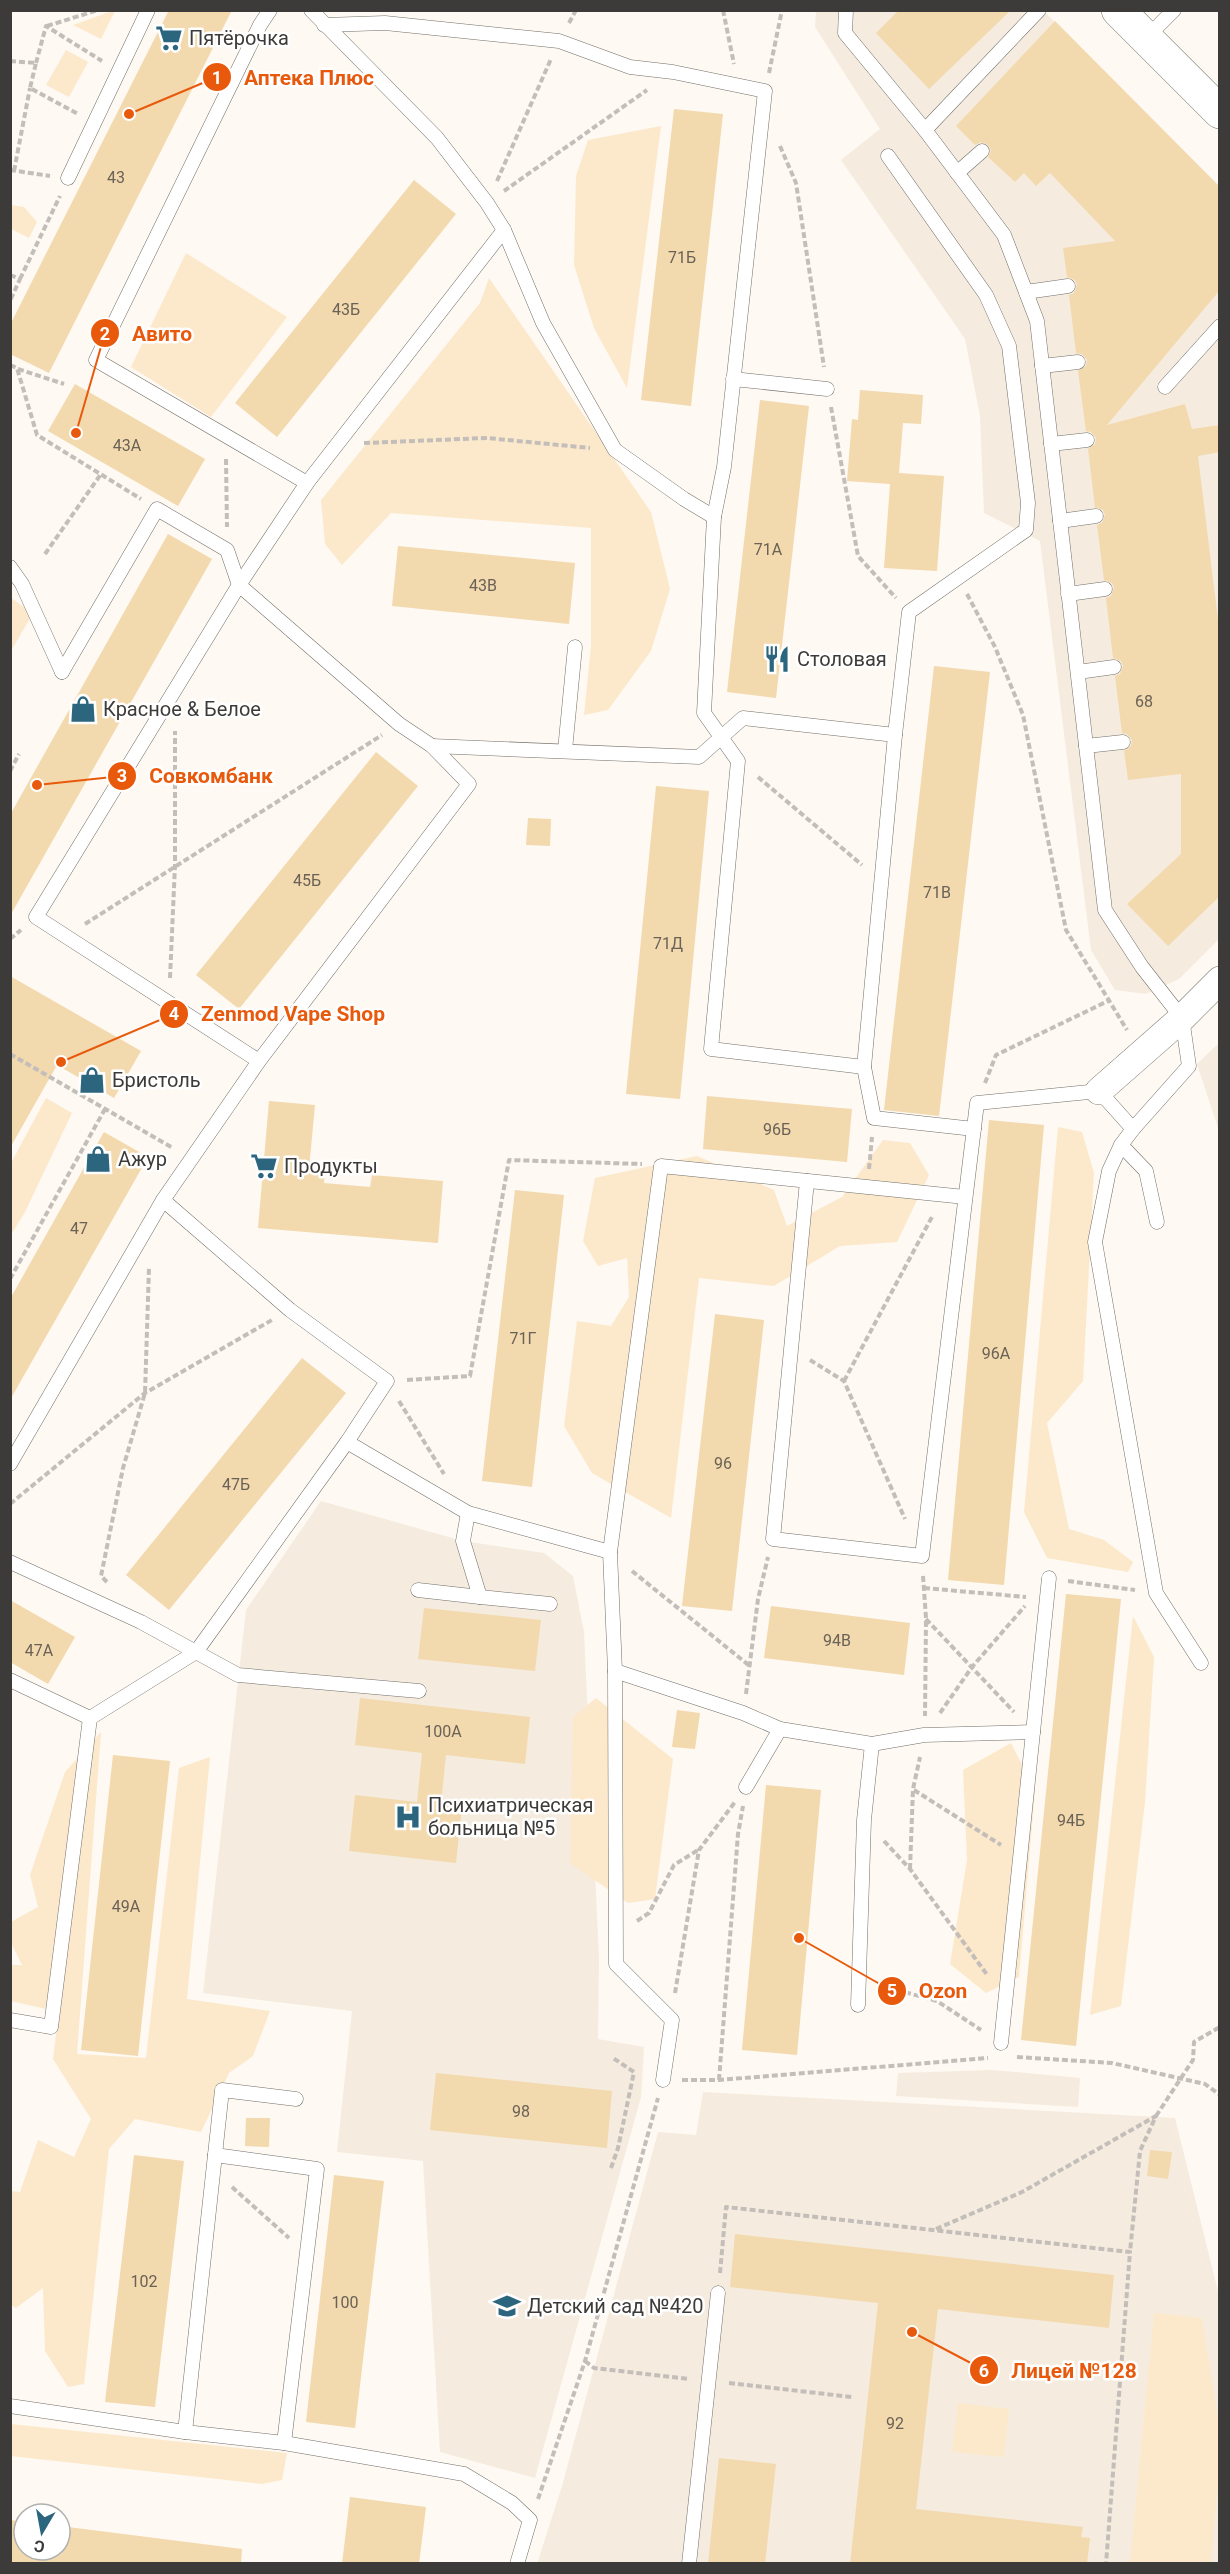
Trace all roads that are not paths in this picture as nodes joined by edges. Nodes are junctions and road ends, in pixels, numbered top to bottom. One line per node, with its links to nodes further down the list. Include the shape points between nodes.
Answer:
1 (148, 10): 15 (lane)
2 (270, 10): 27 (lane, via 96,360)
3 (310, 10): 8 (lane)
4 (846, 10): 11 (lane, via 846,33)
5 (1039, 10): 11 (lane)
6 (1118, 10): 9 (main road)
7 (1174, 10): 9 (lane)
8 (324, 25): 16 (lane, via 437,138); 22 (lane, via 385,23 559,40 630,67 765,91)
9 (1146, 38): 10 (main road)
10 (1220, 112)
11 (925, 130): 14 (lane)
12 (982, 151): 14 (lane)
13 (888, 156): 39 (lane, via 986,295 1009,346 1028,502 1026,530 909,612)
14 (957, 173): 18 (lane, via 1004,235)
15 (68, 178)
16 (504, 230): 27 (lane); 29 (lane, via 543,323 615,450)
17 (1068, 286): 18 (lane)
18 (1026, 292): 21 (lane, via 1037,321)
19 (1220, 326): 23 (lane)
20 (1078, 362): 21 (lane)
21 (1042, 366): 26 (lane)
22 (733, 379): 24 (lane); 29 (lane, via 724,467)
23 (1165, 387)
24 (827, 389)
25 (1087, 440): 26 (lane)
26 (1051, 444): 30 (lane)
27 (307, 483): 32 (lane)
28 (1096, 516): 30 (lane)
29 (714, 517): 38 (lane, via 704,713)
30 (1060, 521): 34 (lane)
31 (10, 567): 32 (lane, via 22,584 62,672 157,509 227,550)
32 (239, 585): 41 (lane, via 399,724); 46 (lane, via 36,917)
33 (1105, 589): 34 (lane)
34 (1068, 594): 37 (lane)
35 (575, 647): 43 (lane)
36 (1114, 667): 37 (lane)
37 (1078, 672): 42 (lane)
38 (722, 735): 39 (lane, via 742,718); 43 (lane, via 699,757); 47 (lane, via 738,761 711,1048)
39 (895, 735): 47 (lane)
40 (1123, 742): 42 (lane)
41 (432, 746): 43 (lane); 46 (lane, via 468,784)
42 (1086, 746): 45 (lane, via 1106,910 1142,967)
43 (565, 750)
44 (1220, 980): 45 (street)
45 (1182, 1018): 48 (street); 50 (lane, via 1189,1066)
46 (259, 1061): 54 (lane)
47 (864, 1067): 49 (lane, via 874,1118)
48 (1099, 1091): 49 (lane, via 977,1103); 50 (lane)
49 (974, 1129): 53 (lane)
50 (1133, 1129): 51 (lane)
51 (1121, 1145): 55 (lane, via 1146,1171); 66 (lane, via 1109,1171 1095,1242 1156,1593)
52 (807, 1181): 53 (lane); 53 (lane, via 773,1539 922,1556); 59 (lane, via 661,1166)
53 (965, 1197)
54 (163, 1200): 56 (lane, via 290,1310 387,1381); 57 (lane)
55 (1157, 1222)
56 (347, 1442): 58 (lane); 65 (lane)
57 (10, 1464)
58 (468, 1513): 59 (lane); 63 (lane, via 463,1541)
59 (610, 1552): 67 (lane)
60 (10, 1562): 65 (lane, via 141,1622)
61 (1049, 1578): 72 (lane)
62 (418, 1590): 63 (lane)
63 (480, 1597): 64 (lane)
64 (550, 1604)
65 (196, 1652): 69 (lane, via 238,1676); 70 (lane)
66 (1201, 1663)
67 (615, 1671): 71 (lane); 78 (lane, via 616,1964 672,2020)
68 (10, 1680): 70 (lane)
69 (419, 1691)
70 (90, 1718): 76 (lane, via 51,2027)
71 (780, 1729): 73 (lane); 74 (lane)
72 (1033, 1732): 73 (lane, via 924,1735); 77 (lane)
73 (872, 1744): 75 (lane, via 864,1820)
74 (746, 1787)
75 (858, 2005)
76 (10, 2020)
77 (1001, 2043)
78 (663, 2080)
79 (296, 2099): 80 (lane, via 222,2090)
80 (215, 2155): 83 (lane); 84 (lane, via 317,2169)
81 (718, 2293): 86 (lane)
82 (10, 2406): 83 (lane)
83 (185, 2432): 84 (lane)
84 (284, 2443): 85 (lane, via 464,2474 512,2503 530,2520)
85 (517, 2564)
86 (689, 2564)

